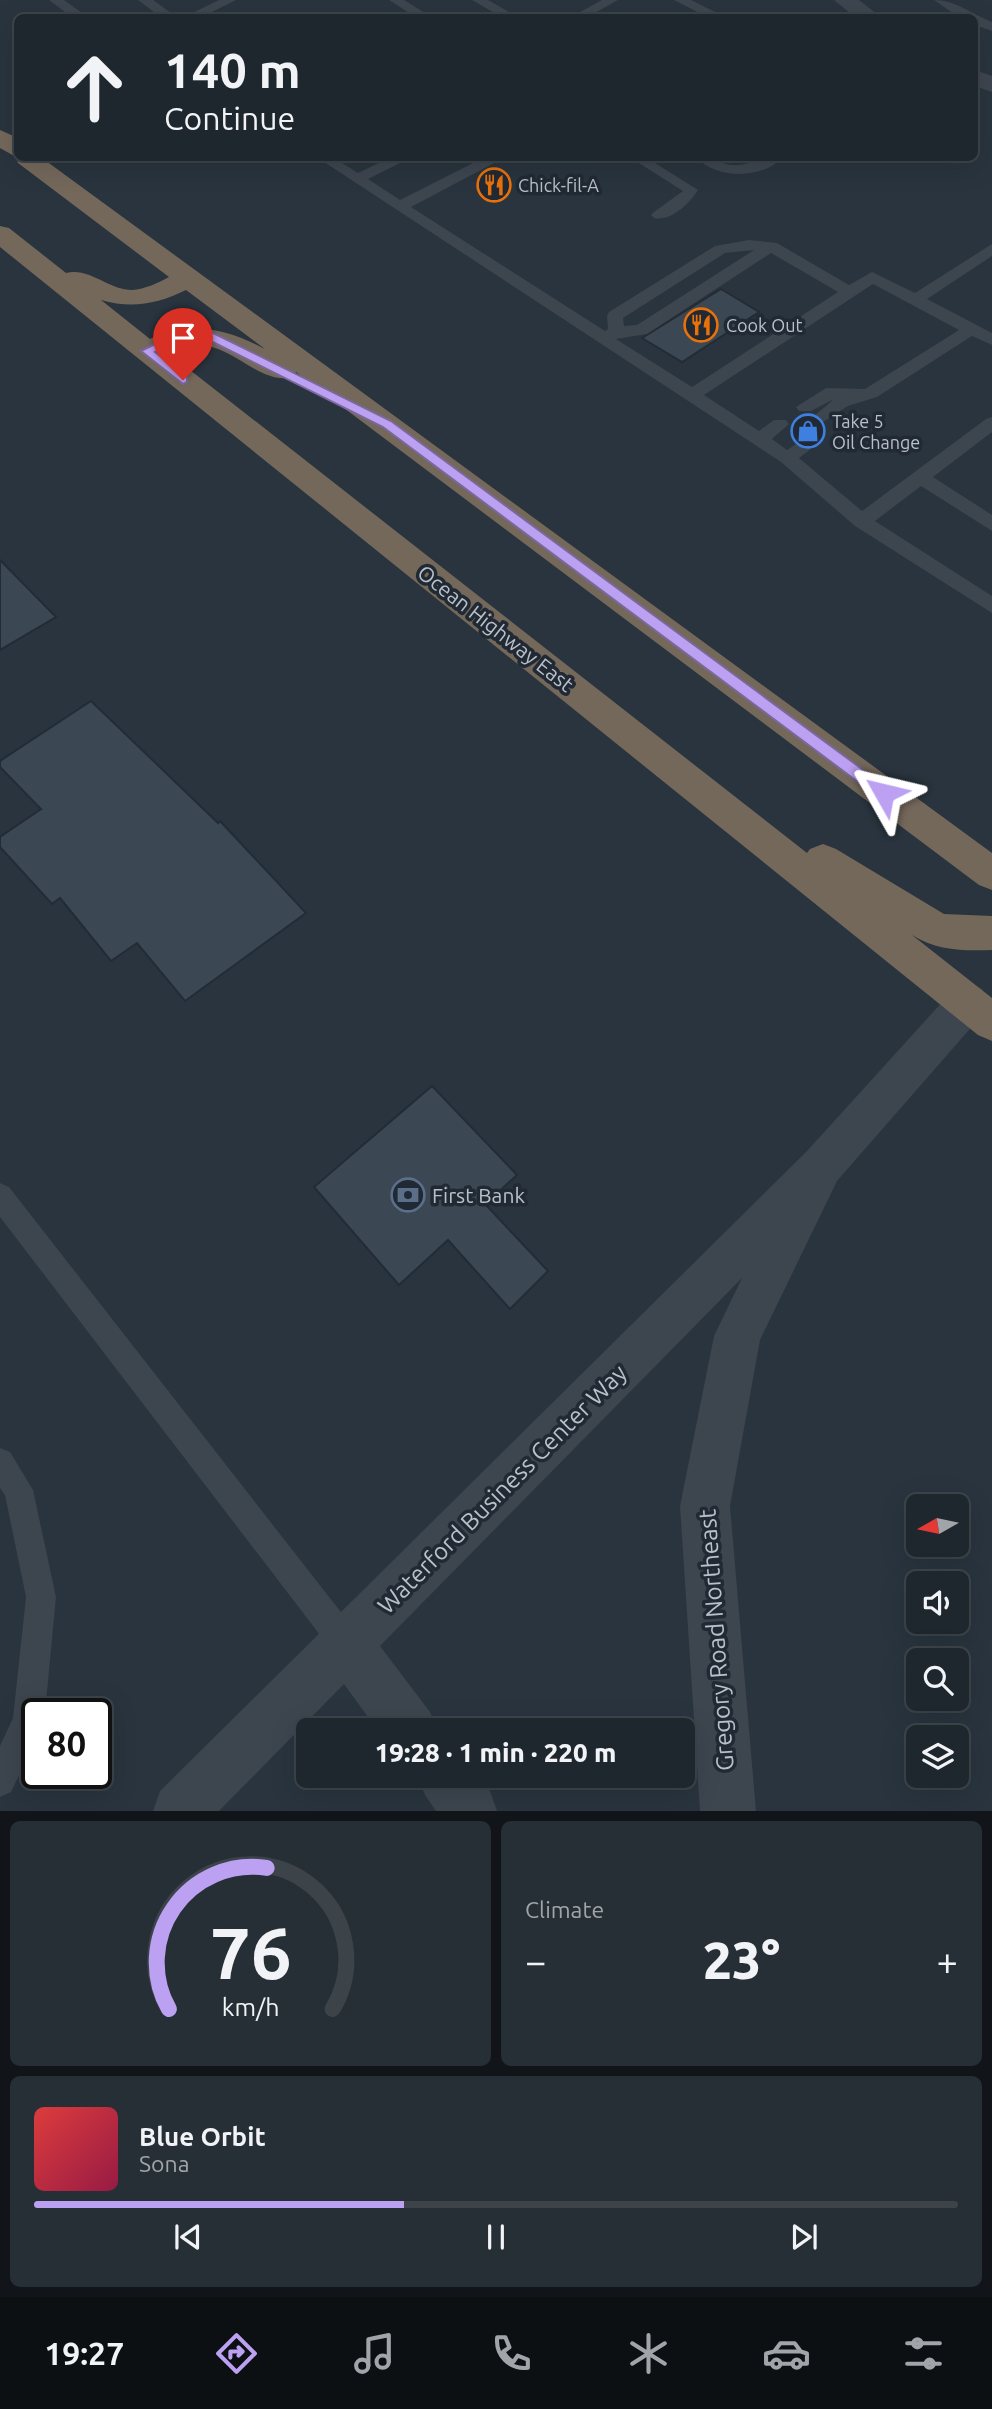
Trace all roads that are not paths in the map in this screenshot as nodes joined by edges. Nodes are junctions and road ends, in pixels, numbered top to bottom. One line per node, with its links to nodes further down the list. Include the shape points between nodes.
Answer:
1 (55, 0): 10 (lane)
2 (144, 0): 11 (lane)
3 (230, 0): 12 (lane)
4 (395, 0): 13 (lane)
5 (478, 0): 14 (lane)
6 (612, 0): 15 (lane)
7 (845, 0): 17 (street)
8 (940, 0): 18 (lane)
9 (690, 4): 16 (lane)
10 (77, 14)
11 (166, 14)
12 (197, 14)
13 (420, 14)
14 (505, 14)
15 (583, 14)
16 (712, 14)
17 (865, 14)
18 (964, 14)
19 (31, 161): 34 (highway)
20 (330, 161): 28 (lane)
21 (393, 161): 28 (lane)
22 (487, 161): 29 (lane)
23 (643, 161): 30 (lane, via 691,190)
24 (709, 161): 27 (lane, via 722,169)
25 (736, 161): 27 (lane)
26 (769, 161): 27 (lane)
27 (745, 170)
28 (358, 179): 29 (lane)
29 (400, 206): 38 (lane)
30 (659, 215)
31 (9, 242): 34 (highway, via 108,296 125,299 161,292); 40 (highway, Ocean Highway East)
32 (771, 246): 35 (lane); 38 (lane, via 641,330); 38 (lane, via 721,249 615,316)
33 (992, 249): 36 (lane)
34 (188, 278): 46 (highway)
35 (849, 292): 36 (lane, via 872,277); 42 (lane)
36 (917, 299): 37 (lane)
37 (972, 330): 39 (lane); 41 (lane)
38 (611, 335): 42 (lane)
39 (992, 340)
40 (147, 351): 46 (highway, via 177,338 209,335); 54 (highway, Ocean Highway East)
41 (871, 393): 43 (lane, via 826,394); 44 (lane, via 856,411)
42 (691, 395): 47 (lane)
43 (805, 407)
44 (829, 421)
45 (992, 423): 48 (lane)
46 (387, 424): 55 (highway)
47 (773, 449): 47 (lane, via 796,433); 50 (lane)
48 (920, 477): 49 (lane); 50 (lane)
49 (972, 511): 51 (lane); 52 (lane)
50 (862, 521): 53 (lane, via 922,552)
51 (992, 524)
52 (956, 525)
53 (992, 606)
54 (645, 746): 56 (highway, via 913,918 937,930); 57 (highway, Ocean Highway East)
55 (985, 864)
56 (992, 933)
57 (984, 1008): 58 (street, Gregory Road Northeast)
58 (822, 1166): 61 (street, Waterford Business Center Way); 67 (street, Gregory Road Northeast, via 737,1336 705,1506)
59 (0, 1196): 61 (lane)
60 (0, 1462): 63 (lane, via 18,1490 41,1597 29,1720)
61 (347, 1645): 62 (street); 65 (street, Waterford Business Center Way)
62 (401, 1718)
63 (0, 1781)
64 (453, 1788): 66 (street)
65 (180, 1811)
66 (470, 1811)
67 (728, 1811)

